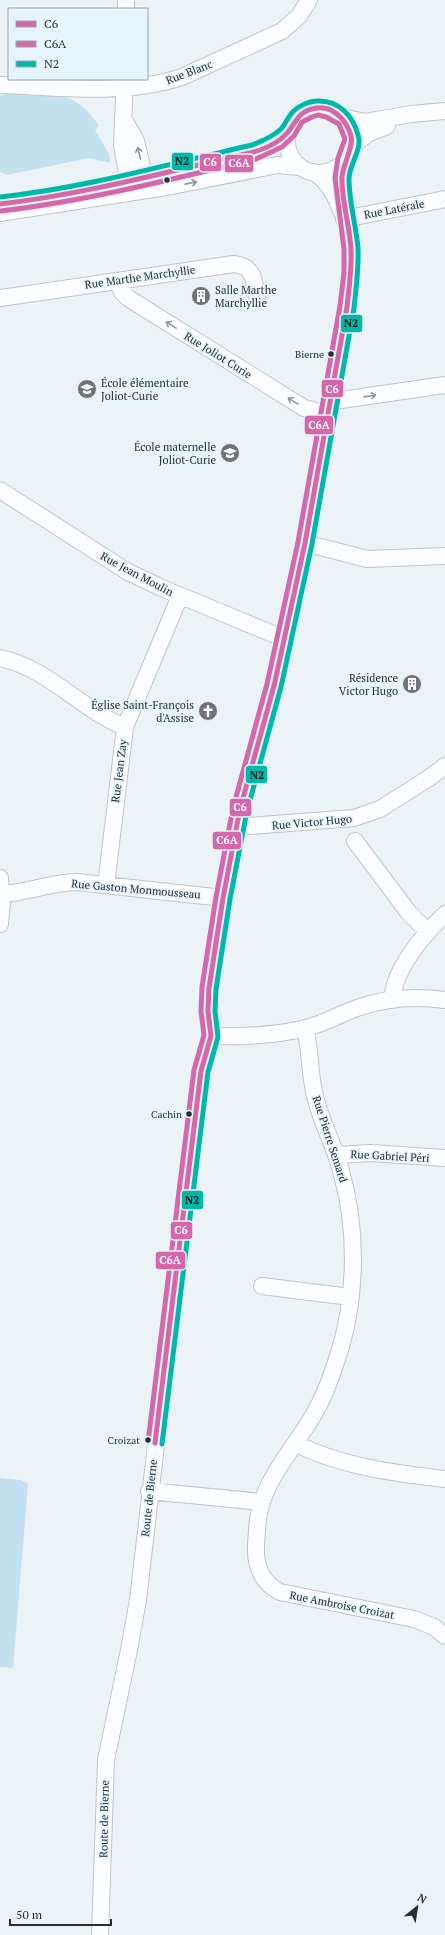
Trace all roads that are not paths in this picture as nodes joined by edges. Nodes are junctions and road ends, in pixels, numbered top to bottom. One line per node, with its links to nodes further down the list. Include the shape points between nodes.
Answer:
1 (310, 0): 2 (street, Rue Blanc, via 299,16 275,35 182,77 154,84)
2 (125, 84): 3 (street, Rue Blanc); 5 (street)
3 (0, 85)
4 (445, 111): 6 (street, via 365,122); 8 (street, via 379,128 364,136)
5 (123, 118): 10 (street, one-way to 5, via 136,141); 11 (street, via 122,145)
6 (342, 118): 7 (street, via 329,110 312,109 297,117); 8 (street, via 350,132)
7 (288, 132): 9 (street, via 287,140 292,159); 10 (street, via 274,144 260,150)
8 (348, 153): 9 (street, via 332,170); 15 (street, Route de Bierne, via 342,178)
9 (307, 170): 10 (street, one-way to 9, via 277,165); 15 (street, Route de Bierne, via 326,182)
10 (146, 184): 11 (street)
11 (130, 187): 13 (street); 14 (street)
12 (445, 199): 15 (street, Rue Latérale)
13 (0, 204)
14 (0, 212)
15 (346, 219): 20 (street, Route de Bierne, via 351,268 349,295)
16 (118, 281): 17 (street, Rue Marthe Marchyllie, via 238,264 247,267 253,274); 18 (street, Rue Marthe Marchyllie); 20 (street, Rue Joliot Curie, one-way to 16, via 304,408 128,298 122,292)
17 (257, 297)
18 (0, 298)
19 (445, 385): 20 (street, one-way to 19)
20 (330, 407): 22 (street, Route de Bierne)
21 (0, 490): 24 (street, Rue Jean Moulin, via 117,565)
22 (305, 544): 23 (street, via 367,559); 25 (street, Route de Bierne)
23 (445, 556)
24 (180, 596): 25 (street, Rue Jean Moulin); 27 (street, Rue Jean Zay)
25 (285, 639): 29 (street, Route de Bierne)
26 (0, 658): 27 (street, via 31,669)
27 (125, 727): 31 (street, Rue Jean Zay)
28 (445, 766): 29 (street, Rue Victor Hugo, via 380,808 354,818)
29 (236, 827): 33 (street, Route de Bierne)
30 (354, 841): 36 (street)
31 (106, 885): 32 (street, Rue Gaston Monmousseau, via 63,883 25,892); 33 (street, Rue Gaston Monmousseau)
32 (1, 886): 35 (street)
33 (222, 898): 40 (street, Route de Bierne, via 209,988)
34 (445, 914): 36 (street)
35 (0, 924)
36 (428, 932): 37 (street, via 399,974)
37 (392, 1000): 38 (street); 39 (street, via 366,1005)
38 (445, 1000)
39 (305, 1028): 40 (street, via 267,1036); 41 (street, Rue Pierre Semard, via 314,1093)
40 (211, 1036): 47 (street, Route de Bierne, via 201,1071)
41 (336, 1155): 42 (street, Rue Gabriel Péri, via 371,1153); 44 (street, Rue Pierre Semard, via 346,1188 352,1236)
42 (445, 1158)
43 (262, 1286): 44 (street)
44 (350, 1297): 45 (street, Rue Pierre Semard, via 344,1337 331,1378)
45 (296, 1444): 46 (street, via 337,1461 364,1468); 48 (street, Rue Pierre Semard, via 275,1474)
46 (445, 1479)
47 (150, 1491): 48 (street); 50 (street, Route de Bierne, via 133,1631 106,1760)
48 (262, 1502): 49 (street, Rue Ambroise Croizat, via 258,1518 256,1559 263,1579 273,1589 287,1595 421,1621)
49 (445, 1636)
50 (100, 1935)

